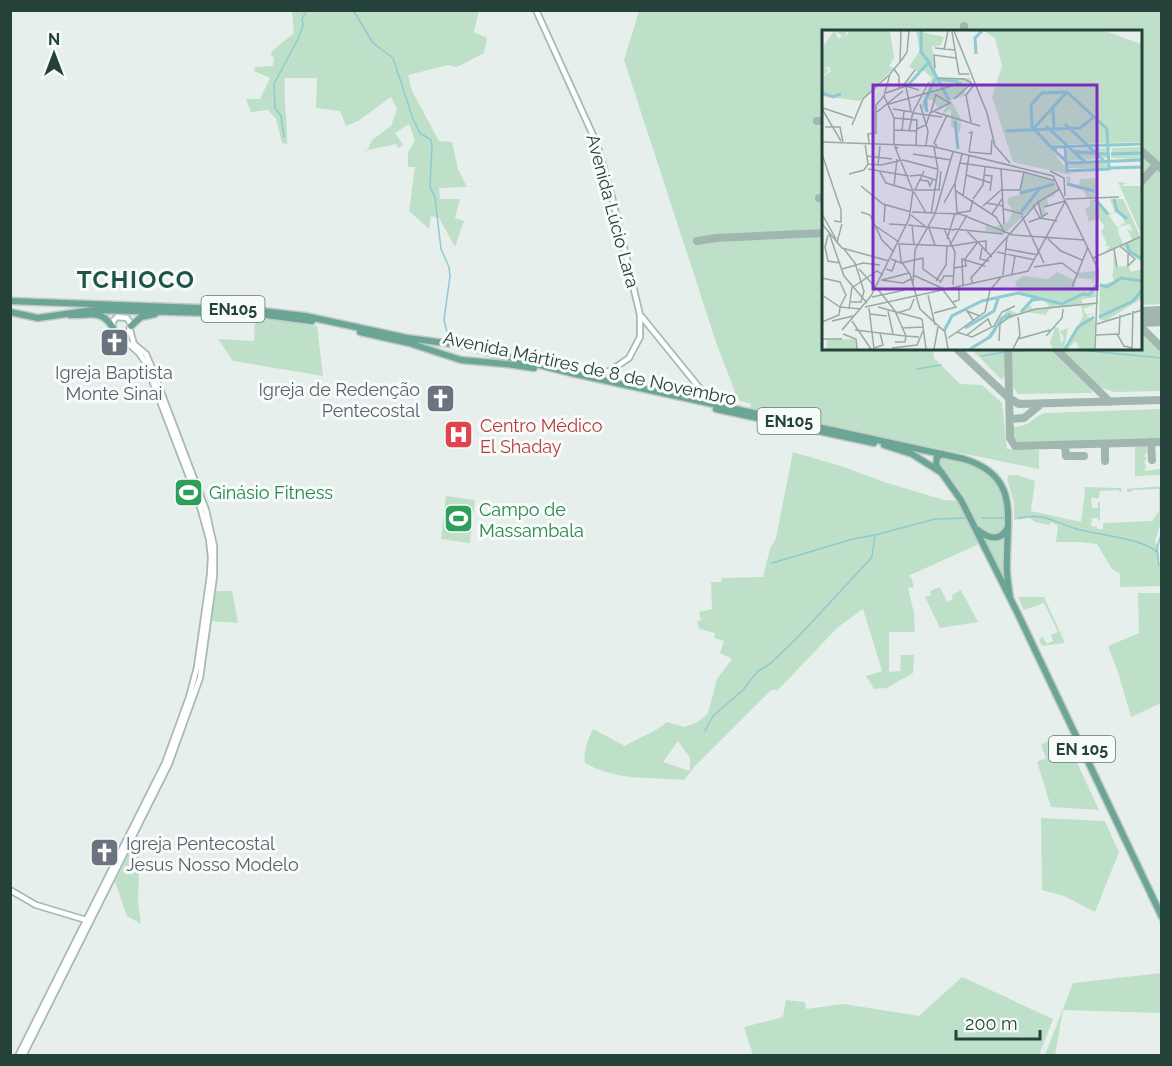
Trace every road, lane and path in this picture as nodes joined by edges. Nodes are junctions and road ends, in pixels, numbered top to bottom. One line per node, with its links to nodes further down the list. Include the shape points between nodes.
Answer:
1 (536, 10): 8 (street, Avenida Lúcio Lara, via 597,144)
2 (10, 301): 3 (main road, Avenida Mártires de 8 de Novembro / EN105)
3 (28, 302): 4 (main road, Avenida Mártires de 8 de Novembro / EN105); 9 (main road, via 34,310)
4 (45, 303): 10 (main road, via 39,310); 13 (main road, Avenida Mártires de 8 de Novembro / EN105, via 278,312)
5 (10, 312): 9 (main road, Avenida Mártires de 8 de Novembro / EN105)
6 (173, 312): 7 (main road, Avenida Mártires de 8 de Novembro / EN105, via 93,310); 11 (main road, via 141,317); 15 (main road, Avenida Mártires de 8 de Novembro / EN105, via 312,321 409,343)
7 (60, 315): 10 (main road, Avenida Mártires de 8 de Novembro / EN105); 12 (main road, via 97,314 107,319)
8 (640, 315): 17 (street, Avenida Lúcio Lara, via 640,337 629,358 610,371); 18 (street, Avenida Lúcio Lara, via 706,396)
9 (28, 316): 10 (main road, Avenida Mártires de 8 de Novembro / EN105)
10 (48, 317)
11 (131, 328): 12 (street, via 124,335); 12 (street, via 127,318 121,316 115,320); 28 (street, via 132,341 146,354 152,368 213,538 216,556 202,665 169,765)
12 (115, 331): 26 (street, via 142,356 150,373 204,516 211,566 195,678 172,747)
13 (450, 343): 14 (main road, Avenida Mártires de 8 de Novembro / EN105); 15 (main road, via 456,351)
14 (472, 348): 16 (main road, via 462,353); 17 (main road, Avenida Mártires de 8 de Novembro / EN105)
15 (445, 356): 16 (main road, Avenida Mártires de 8 de Novembro / EN105)
16 (472, 361): 20 (main road, Avenida Mártires de 8 de Novembro / EN105, via 540,369 887,446 912,454)
17 (582, 375): 18 (main road, Avenida Mártires de 8 de Novembro / EN105)
18 (737, 410): 19 (main road, Avenida Mártires de 8 de Novembro / EN105)
19 (944, 454): 20 (main road, via 936,459); 21 (main road, EN105, via 972,461 991,472 1006,495)
20 (942, 473): 22 (main road, EN105, via 957,492)
21 (1009, 517): 22 (main road, via 1005,533 999,537 987,537); 23 (main road, EN 105, via 1006,561)
22 (974, 526): 23 (main road, EN 105)
23 (1010, 597): 25 (main road, EN 105)
24 (10, 890): 26 (street, via 36,905)
25 (1161, 917)
26 (86, 920): 27 (street)
27 (18, 1056)
28 (23, 1056)

